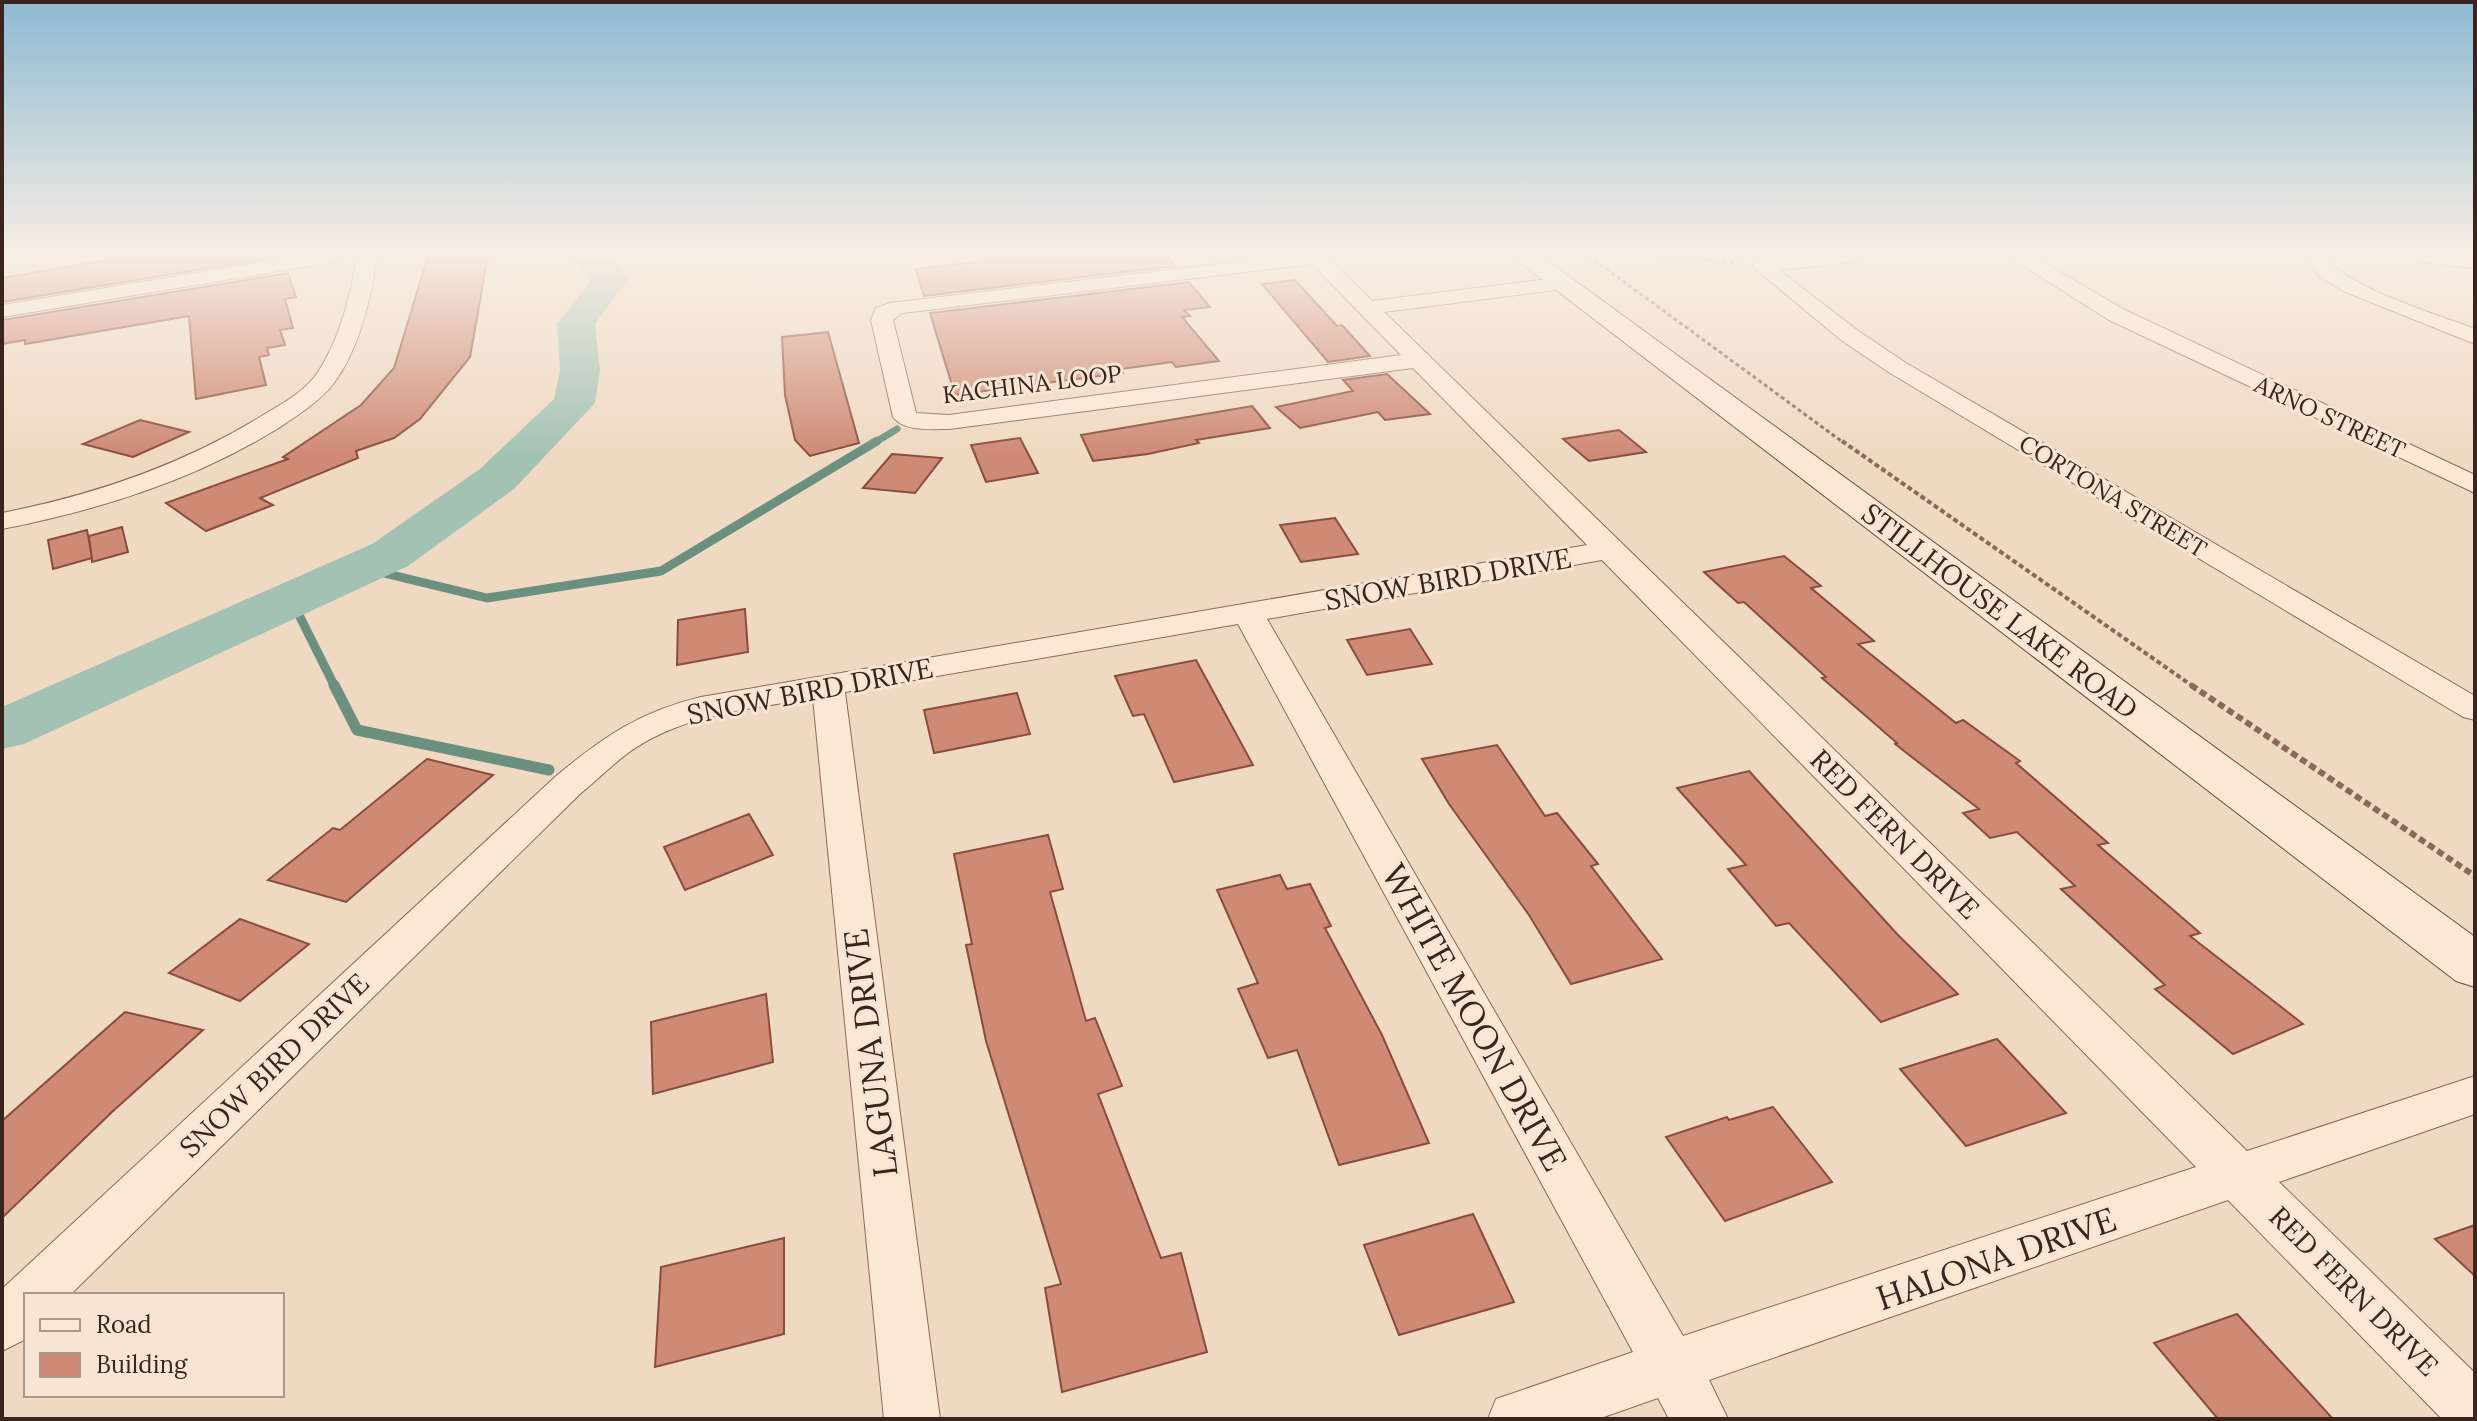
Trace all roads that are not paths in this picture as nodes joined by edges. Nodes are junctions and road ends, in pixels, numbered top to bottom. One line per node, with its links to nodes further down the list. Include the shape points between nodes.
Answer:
1 (348, 322): 11 (street, via 329,373 305,399 255,432 190,465 117,492)
2 (883, 322): 9 (street, KACHINA LOOP, via 905,417 922,422)
3 (1381, 322): 9 (street, RED FERN DRIVE)
4 (1644, 322): 16 (main road, STILLHOUSE LAKE ROAD)
5 (1833, 322): 15 (street, CORTONA STREET, via 1898,368)
6 (2132, 322): 10 (street, ARNO STREET)
7 (2438, 322): 8 (street)
8 (2475, 337)
9 (1419, 360): 12 (street, RED FERN DRIVE)
10 (2475, 485)
11 (2, 521)
12 (1611, 550): 13 (street, SNOW BIRD DRIVE); 18 (street, RED FERN DRIVE)
13 (1249, 615): 14 (street, SNOW BIRD DRIVE); 22 (street, WHITE MOON DRIVE)
14 (828, 686): 19 (street, SNOW BIRD DRIVE, via 701,707 617,744); 24 (street, LAGUNA DRIVE)
15 (2475, 710)
16 (2475, 966)
17 (2475, 1095): 18 (street, HALONA DRIVE)
18 (2239, 1176): 22 (street, HALONA DRIVE); 23 (street, RED FERN DRIVE)
19 (35, 1293)
20 (24, 1304): 21 (street)
21 (2, 1325)
22 (1671, 1367): 25 (street, HALONA DRIVE); 26 (street, WHITE MOON DRIVE)
23 (2475, 1412)
24 (912, 1419)
25 (1516, 1419)
26 (1700, 1419)

